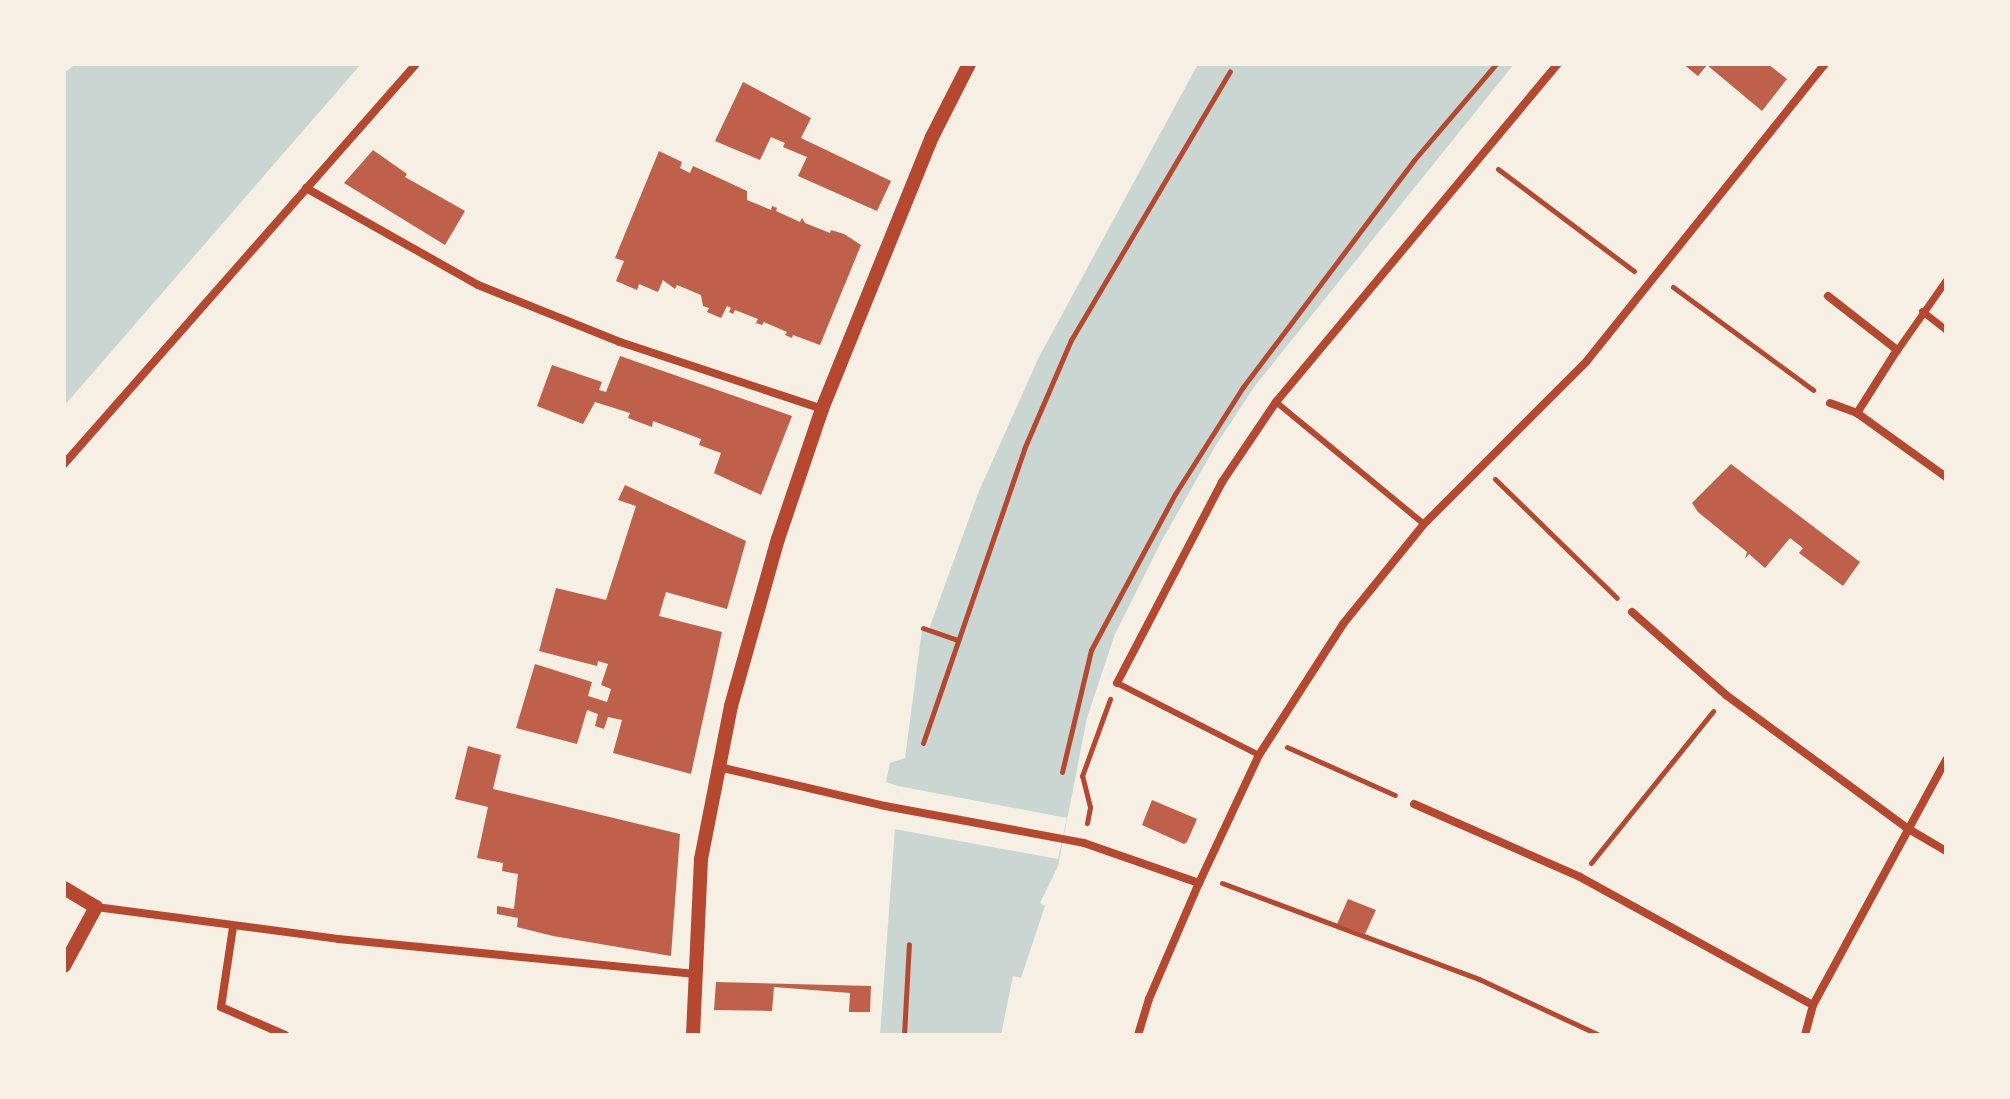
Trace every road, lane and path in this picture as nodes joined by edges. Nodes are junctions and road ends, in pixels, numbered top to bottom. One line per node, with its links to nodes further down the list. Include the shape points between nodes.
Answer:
1 (416, 64): 7 (street)
2 (969, 64): 17 (street, via 932,137)
3 (1558, 64): 6 (street)
4 (1825, 64): 8 (street)
5 (1230, 71): 25 (path, via 1071,340 1024,449)
6 (1482, 157): 10 (path); 15 (street)
7 (306, 188): 17 (street, via 478,285 620,342); 19 (street)
8 (1658, 275): 10 (street); 16 (path)
9 (1946, 280): 12 (street)
10 (1651, 283): 20 (street, via 1586,362)
11 (1828, 296): 14 (street)
12 (1922, 311): 13 (street); 14 (street)
13 (1946, 330)
14 (1897, 350): 18 (street)
15 (1276, 402): 22 (lane); 26 (street, via 1222,482)
16 (1830, 403): 18 (street)
17 (822, 409): 32 (street, via 778,539)
18 (1857, 413): 21 (street)
19 (64, 464)
20 (1484, 467): 22 (street); 23 (path)
21 (1946, 477)
22 (1424, 524): 28 (street, via 1343,624)
23 (1632, 612): 27 (street)
24 (923, 628): 25 (path)
25 (958, 640): 29 (path)
26 (1117, 683): 30 (lane); 34 (path, via 1082,776 1090,807)
27 (1726, 695): 35 (street); 37 (path)
28 (1269, 738): 30 (street); 33 (path)
29 (923, 743)
30 (1259, 755): 38 (street)
31 (1946, 760): 35 (street)
32 (719, 767): 38 (street, via 885,806 1084,843); 44 (street, via 701,859)
33 (1414, 804): 37 (street)
34 (1087, 823)
35 (1907, 828): 36 (street); 45 (street)
36 (1946, 851)
37 (1580, 877): 45 (street)
38 (1201, 879): 49 (street); 50 (path, via 1479,979)
39 (64, 888): 40 (street)
40 (96, 907): 41 (street); 43 (street)
41 (233, 927): 44 (street); 46 (street, via 221,1007)
42 (909, 944): 48 (path)
43 (64, 966)
44 (695, 974): 47 (street)
45 (1813, 1005): 51 (street)
46 (285, 1035)
47 (693, 1035)
48 (904, 1035)
49 (1138, 1035)
50 (1599, 1035)
51 (1805, 1035)

